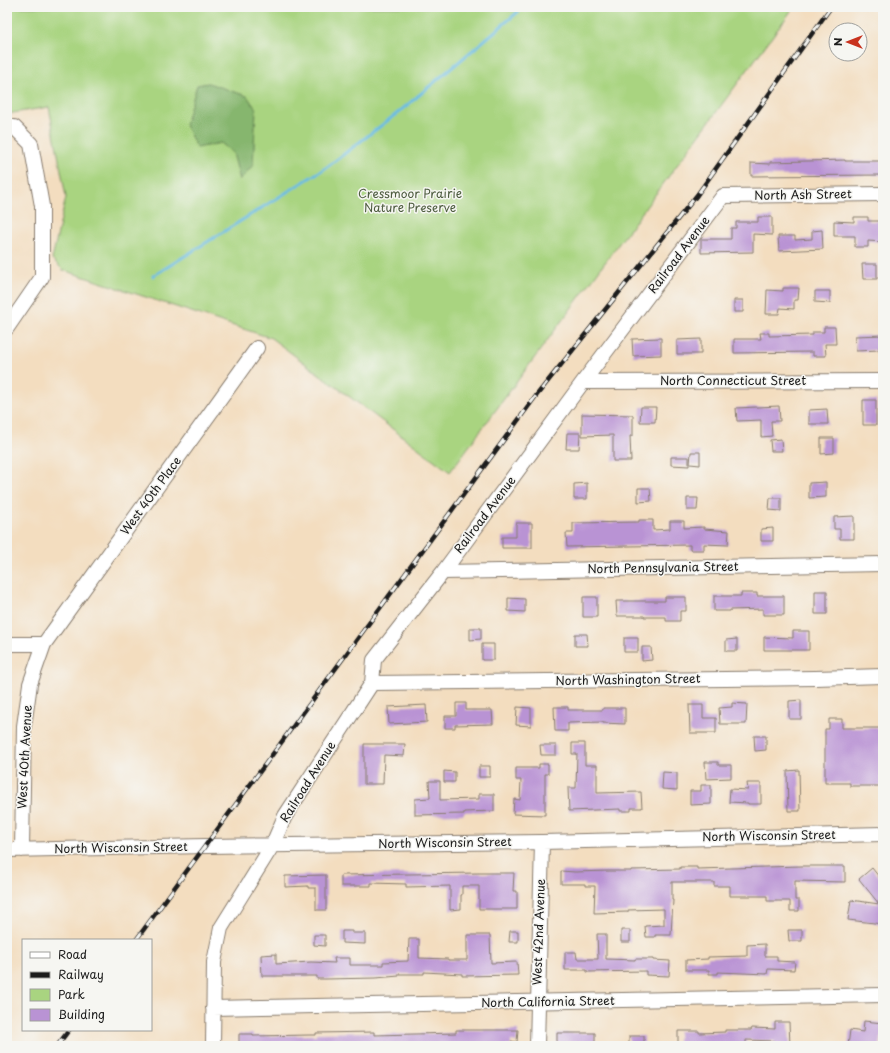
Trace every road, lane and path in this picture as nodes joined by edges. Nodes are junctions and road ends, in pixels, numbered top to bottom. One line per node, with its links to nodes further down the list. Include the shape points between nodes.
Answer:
1 (7, 127): 4 (street, via 14,126 31,144 42,206 42,277)
2 (883, 194): 3 (street, North Ash Street)
3 (723, 196): 7 (street, Railroad Avenue)
4 (7, 328)
5 (257, 348): 11 (street, West 40th Place)
6 (883, 380): 7 (street, North Connecticut Street)
7 (583, 382): 9 (street, Railroad Avenue)
8 (883, 564): 9 (street, North Pennsylvania Street)
9 (443, 572): 13 (street, Railroad Avenue, via 374,660)
10 (7, 644): 11 (street)
11 (44, 644): 18 (street, West 40th Avenue, via 30,684 24,726)
12 (883, 676): 13 (street, North Washington Street)
13 (372, 683): 16 (street, Railroad Avenue, via 285,816)
14 (883, 834): 15 (street, North Wisconsin Street)
15 (542, 842): 16 (street, North Wisconsin Street); 20 (street, West 42nd Avenue)
16 (272, 846): 18 (street, North Wisconsin Street); 21 (street, Railroad Avenue, via 221,928 214,962)
17 (7, 850): 18 (street, North Wisconsin Street)
18 (22, 850)
19 (883, 995): 20 (street, North California Street)
20 (537, 1002): 21 (street, North California Street); 23 (street, West 42nd Avenue)
21 (213, 1008): 22 (street, Railroad Avenue)
22 (213, 1046)
23 (537, 1046)

